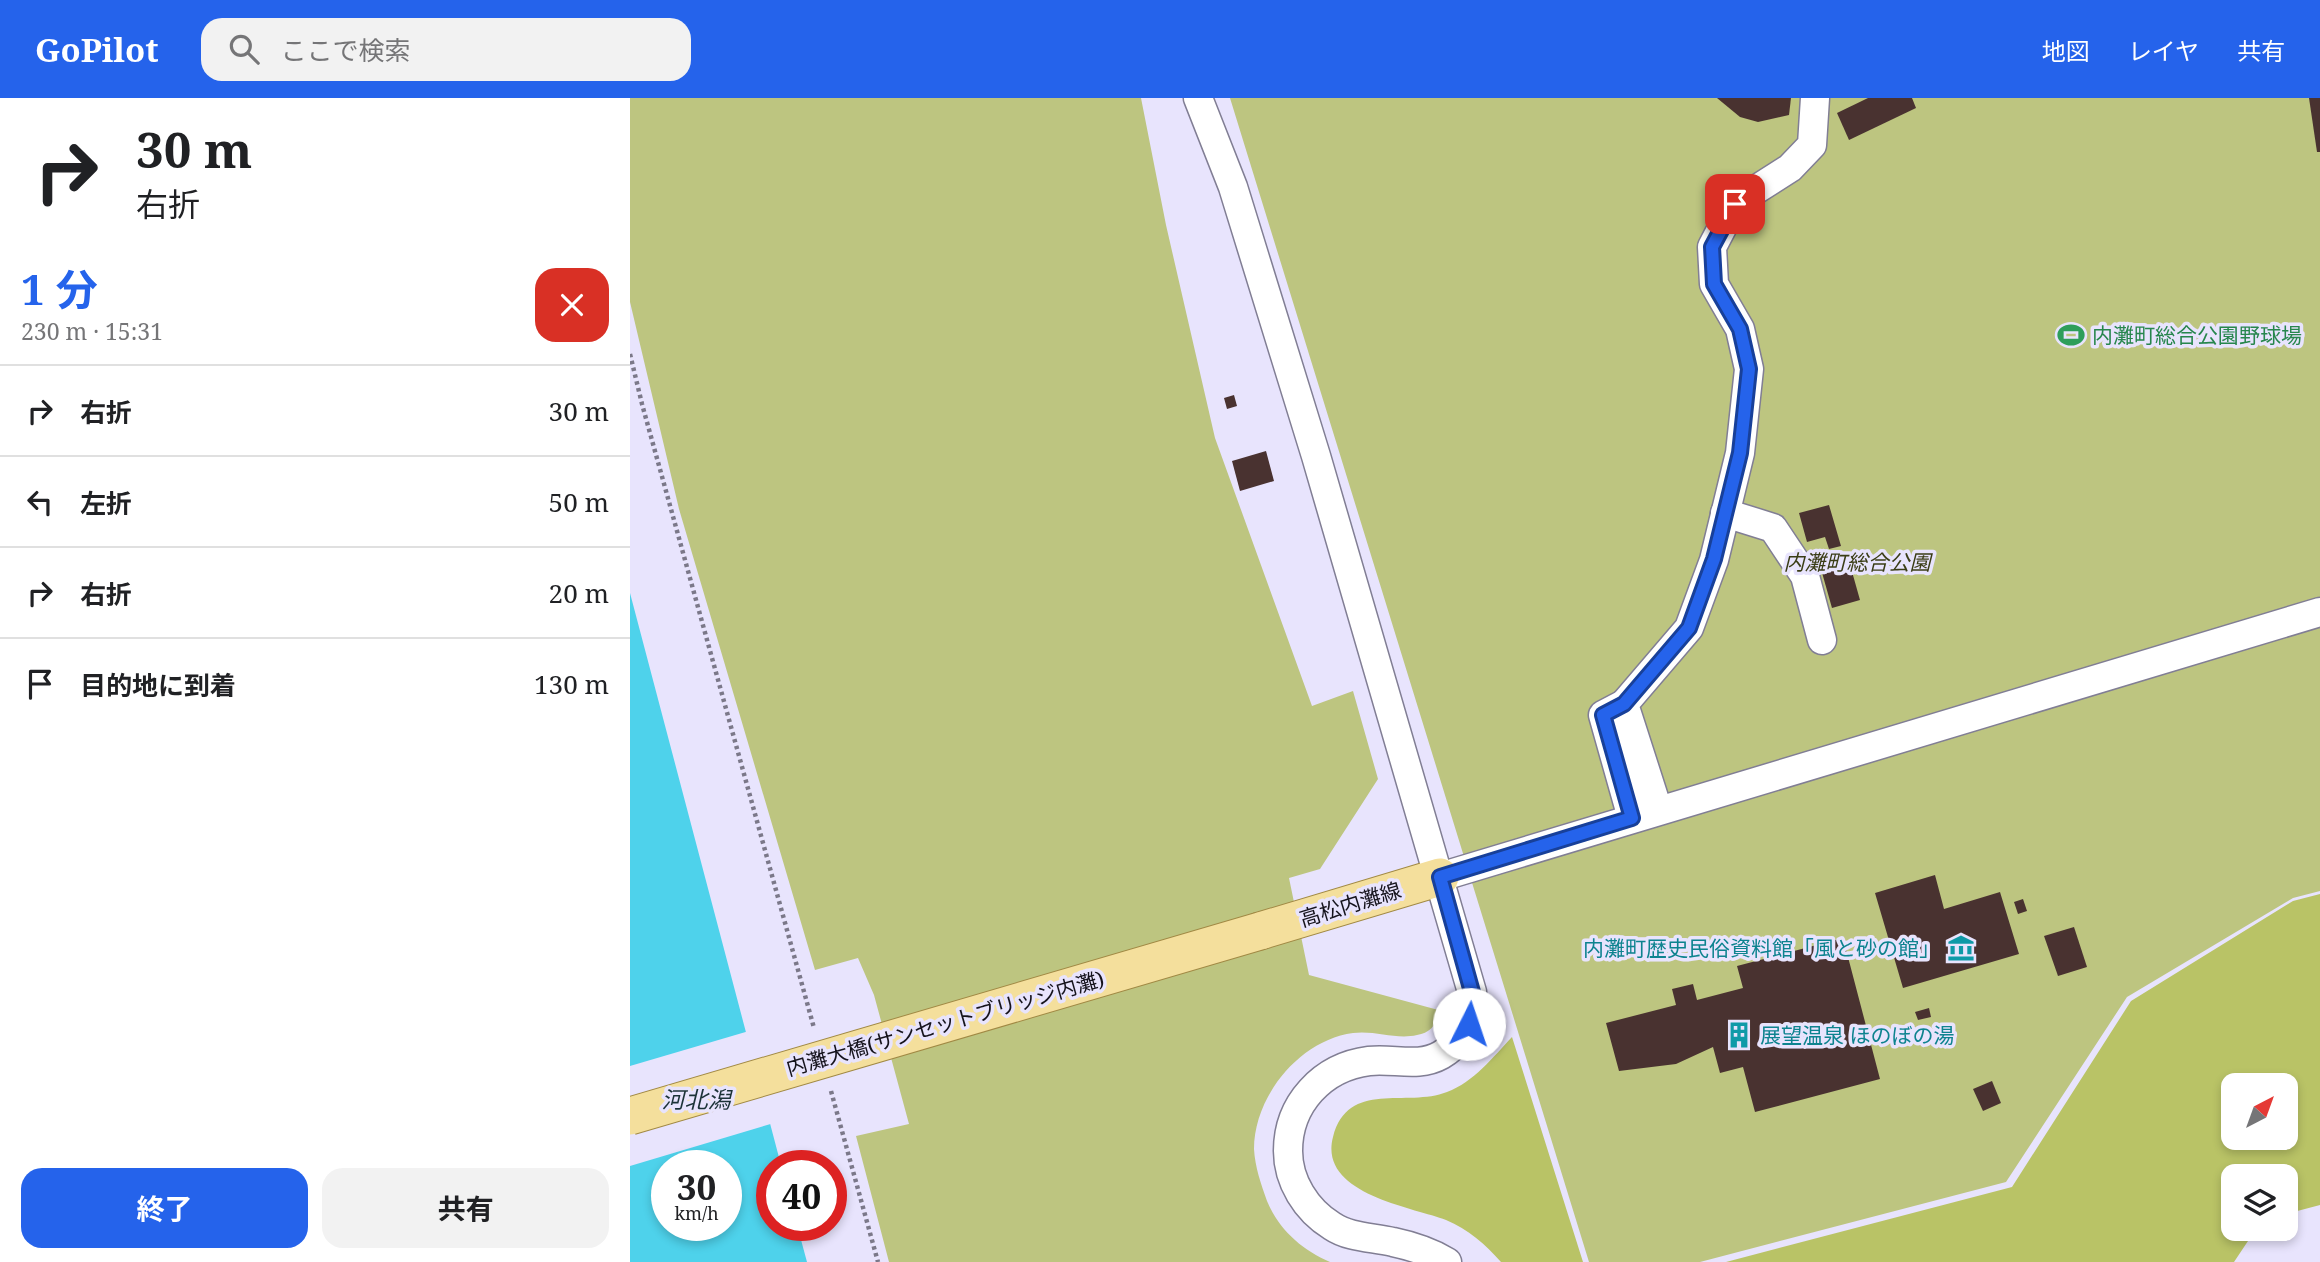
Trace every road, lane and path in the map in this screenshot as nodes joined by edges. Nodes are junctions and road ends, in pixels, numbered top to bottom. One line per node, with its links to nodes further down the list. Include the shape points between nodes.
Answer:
1 (1198, 98): 8 (street, via 1237,200)
2 (1815, 98): 4 (street, via 1812,145 1790,167 1735,204 1712,247 1714,284 1740,329 1749,369 1740,453)
3 (630, 354): 10 (path)
4 (1726, 513): 6 (street, via 1773,528 1805,576); 7 (street, via 1689,628 1624,704 1603,715)
5 (2320, 612): 7 (street)
6 (1822, 640)
7 (1645, 814): 8 (street)
8 (1440, 877): 9 (main road, 高松内灘線); 14 (street, via 1472,992 1469,1024 1452,1047 1429,1060 1370,1060 1336,1070 1321,1080 1296,1114 1288,1161 1299,1193 1332,1226 1356,1237 1427,1251)
9 (1260, 931): 12 (main road, 内灘大橋(サンセットブリッジ内灘), bridge)
10 (817, 1040)
11 (828, 1079): 13 (path)
12 (630, 1116)
13 (878, 1262)
14 (1447, 1262)

